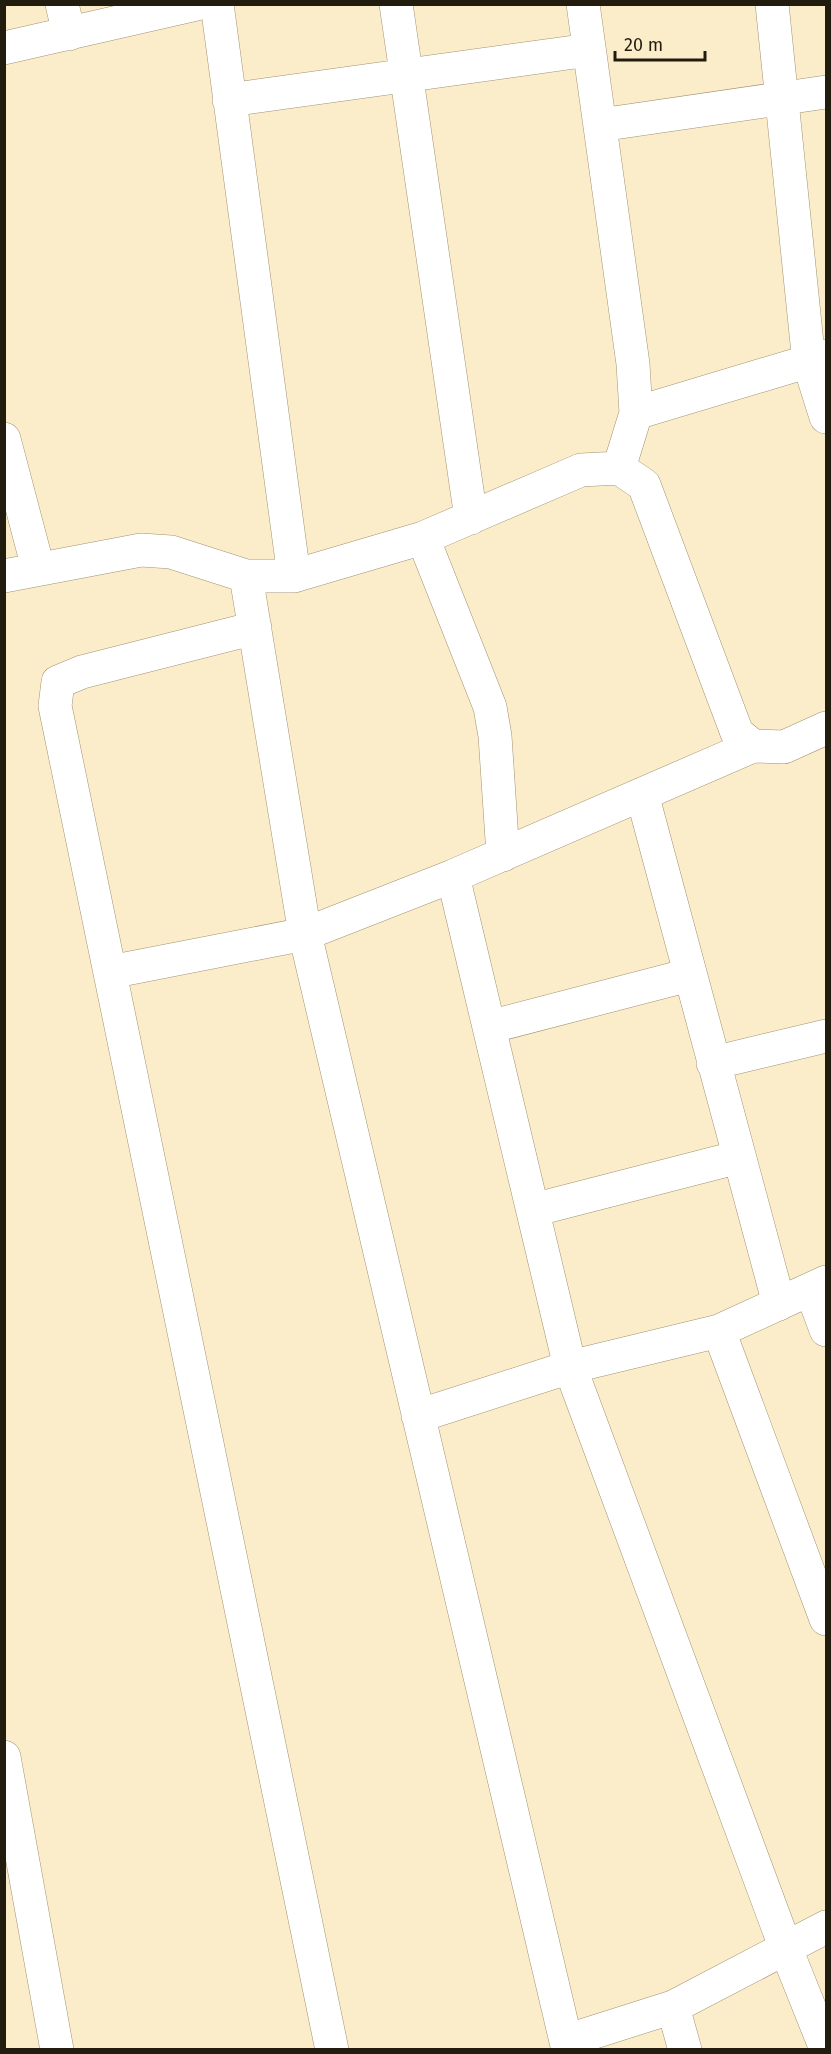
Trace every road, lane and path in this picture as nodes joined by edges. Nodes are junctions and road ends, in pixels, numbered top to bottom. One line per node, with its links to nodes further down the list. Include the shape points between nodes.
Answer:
1 (197, 4): 6 (street)
2 (217, 4): 12 (street)
3 (396, 4): 9 (street)
4 (583, 4): 8 (street)
5 (772, 4): 11 (street)
6 (65, 19): 7 (street)
7 (4, 48)
8 (589, 50): 9 (street); 13 (street)
9 (406, 74): 12 (street); 19 (street)
10 (826, 92): 11 (street)
11 (782, 99): 13 (street); 14 (street)
12 (229, 100): 24 (street)
13 (600, 125): 15 (street, via 633,364)
14 (818, 360): 15 (street); 16 (street)
15 (636, 413): 18 (street)
16 (826, 417)
17 (4, 439): 21 (street)
18 (619, 468): 19 (street, via 581,470); 27 (street, via 644,485 736,733)
19 (471, 518): 20 (street)
20 (423, 538): 24 (street); 29 (street, via 490,707)
21 (38, 568): 22 (street); 23 (street, via 141,550 171,552)
22 (4, 576)
23 (246, 576): 24 (street); 25 (street)
24 (294, 576)
25 (255, 628): 31 (street); 32 (street, via 81,672 58,682 55,706)
26 (826, 728): 27 (street, via 784,747)
27 (753, 746): 28 (street)
28 (642, 794): 29 (street); 33 (street)
29 (503, 855): 30 (street)
30 (453, 876): 31 (street); 34 (street)
31 (305, 934): 32 (street); 44 (street)
32 (110, 972): 52 (street)
33 (689, 975): 34 (street); 36 (street)
34 (489, 1027): 38 (street)
35 (826, 1036): 36 (street)
36 (713, 1062): 37 (street)
37 (739, 1157): 38 (street); 40 (street)
38 (533, 1210): 43 (street)
39 (819, 1286): 40 (street); 41 (street)
40 (779, 1304): 42 (street)
41 (826, 1330)
42 (719, 1331): 43 (street); 45 (street)
43 (570, 1367): 44 (street); 48 (street)
44 (418, 1416): 50 (street)
45 (826, 1619)
46 (4, 1757): 51 (street)
47 (826, 1927): 48 (street)
48 (786, 1950): 49 (street); 54 (street)
49 (672, 2007): 50 (street); 53 (street)
50 (567, 2045)
51 (57, 2049)
52 (332, 2049)
53 (685, 2049)
54 (826, 2049)

